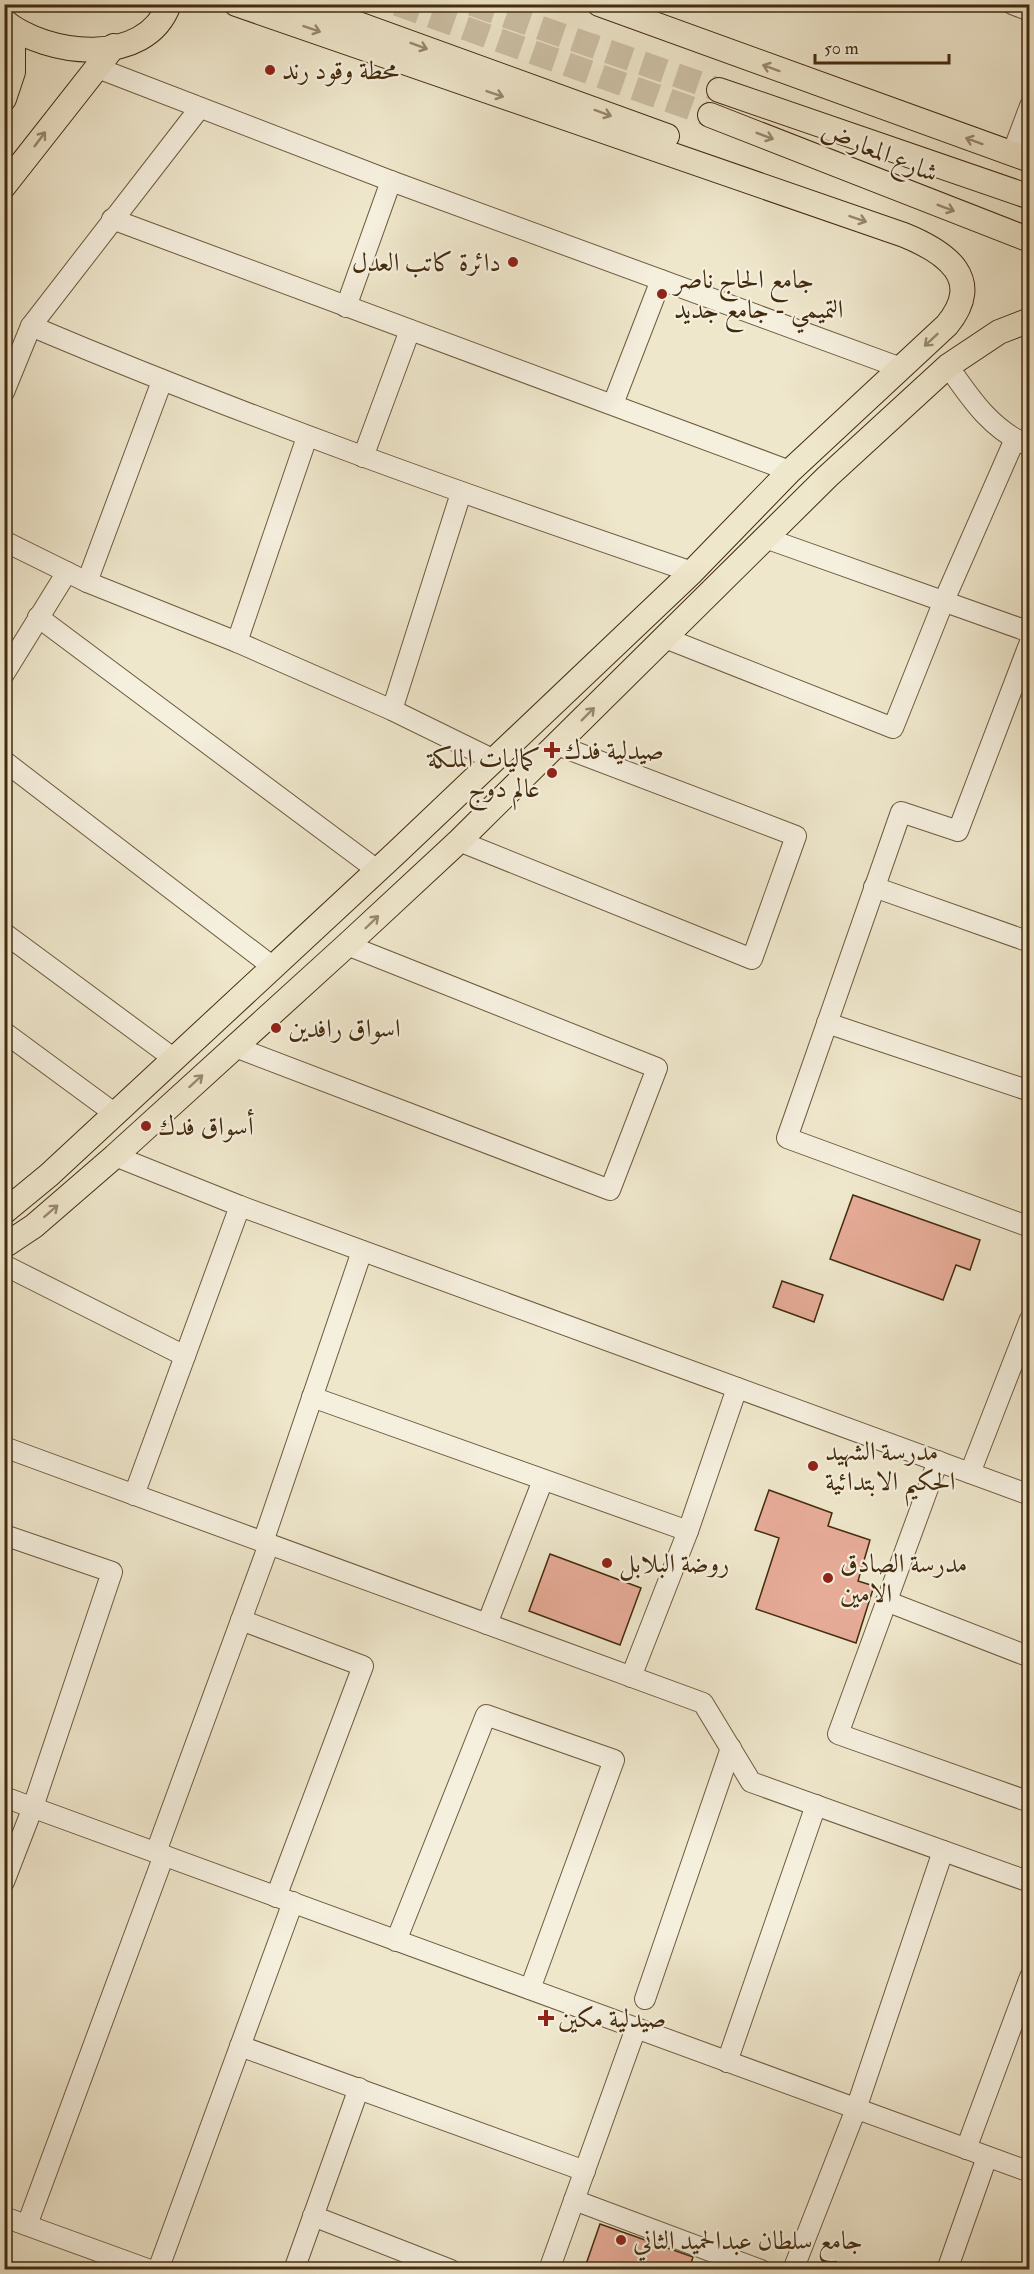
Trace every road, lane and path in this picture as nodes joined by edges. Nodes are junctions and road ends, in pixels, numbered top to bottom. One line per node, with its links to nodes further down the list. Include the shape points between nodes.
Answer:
1 (236, 4): 22 (main road, one-way to 22)
2 (303, 4): 22 (main road, one-way to 22, via 748,165)
3 (1012, 4): 6 (street)
4 (172, 6): 8 (main road, via 147,32)
5 (621, 9): 10 (main road, one-way to 5)
6 (1029, 11)
7 (9, 25): 8 (main road, via 51,46 93,50); 12 (main road, via 13,72)
8 (114, 46): 9 (main road)
9 (95, 67): 14 (street); 19 (main road, one-way to 9)
10 (801, 78): 16 (main road, one-way to 10); 17 (main road)
11 (719, 90): 17 (main road, شارع المعارض)
12 (4, 99)
13 (1029, 106): 16 (street)
14 (199, 109): 18 (street); 23 (street)
15 (710, 115): 21 (main road, شارع المعارض, one-way to 21)
16 (1021, 157)
17 (937, 163): 20 (main road, شارع المعارض)
18 (390, 181): 26 (street); 27 (street)
19 (4, 186)
20 (1029, 197)
21 (921, 198): 24 (main road); 25 (main road, شارع المعارض, one-way to 25)
22 (816, 205): 24 (main road, one-way to 24)
23 (112, 219): 27 (street); 29 (street)
24 (904, 235): 32 (main road, one-way to 32, via 947,259 960,277 963,296 960,308 947,325)
25 (1029, 240)
26 (660, 280): 32 (street); 36 (street)
27 (346, 307): 30 (street)
28 (1029, 320): 31 (main road, via 999,332)
29 (31, 326): 33 (street); 34 (street)
30 (410, 330): 36 (street); 39 (street)
31 (948, 366): 35 (main road); 38 (street, via 982,412)
32 (895, 373): 35 (main road); 40 (main road)
33 (162, 381): 37 (street); 46 (street)
34 (4, 392)
35 (910, 402): 42 (main road, via 827,477)
36 (613, 404): 40 (street)
37 (307, 437): 39 (street); 51 (street)
38 (1022, 442): 47 (street)
39 (363, 457): 41 (street)
40 (790, 471): 45 (main road)
41 (461, 493): 45 (street); 54 (street)
42 (768, 539): 47 (street); 50 (main road)
43 (4, 541): 44 (street)
44 (67, 572): 46 (street); 48 (street)
45 (692, 572): 57 (main road)
46 (87, 582): 51 (street)
47 (943, 603): 49 (street); 50 (street, via 893,728)
48 (38, 617): 53 (street); 60 (street)
49 (1029, 632)
50 (665, 638): 55 (main road, one-way to 50)
51 (237, 642): 54 (street)
52 (1029, 642): 62 (street, via 958,831 900,812)
53 (4, 674)
54 (392, 710): 57 (street)
55 (556, 745): 58 (main road); 58 (street, via 796,836 752,959)
56 (4, 760): 66 (street)
57 (494, 760): 59 (main road)
58 (459, 841): 61 (main road)
59 (396, 853): 60 (main road); 61 (main road)
60 (377, 870): 66 (main road)
61 (419, 876): 65 (main road, one-way to 61)
62 (874, 887): 64 (street); 67 (street)
63 (4, 933): 70 (street)
64 (1029, 942)
65 (347, 945): 69 (main road); 69 (street, via 657,1068 610,1190)
66 (273, 967): 70 (main road)
67 (827, 1023): 71 (street); 76 (street, via 787,1138)
68 (4, 1032): 72 (street)
69 (235, 1047): 73 (main road, one-way to 69)
70 (174, 1058): 72 (main road)
71 (1029, 1091)
72 (114, 1113): 74 (main road)
73 (115, 1156): 75 (street); 77 (main road, one-way to 73, via 34,1226)
74 (8, 1204)
75 (240, 1206): 78 (street); 81 (street)
76 (1029, 1227)
77 (4, 1246)
78 (362, 1251): 82 (street); 83 (street)
79 (4, 1266): 81 (street)
80 (1029, 1319): 86 (street)
81 (185, 1356): 88 (street)
82 (737, 1388): 85 (street); 90 (street)
83 (312, 1397): 87 (street); 92 (street)
84 (4, 1447): 88 (street)
85 (938, 1461): 86 (street); 93 (street)
86 (970, 1473): 89 (street)
87 (543, 1480): 90 (street); 95 (street)
88 (135, 1495): 92 (street)
89 (1029, 1495)
90 (688, 1532): 97 (street)
91 (4, 1535): 102 (street, via 112,1572)
92 (266, 1543): 94 (street); 95 (street)
93 (886, 1601): 96 (street); 100 (street, via 838,1734)
94 (241, 1620): 104 (street); 107 (street, via 363,1666)
95 (487, 1624): 97 (street)
96 (1029, 1657)
97 (631, 1677): 98 (street, via 704,1703)
98 (731, 1748): 101 (street, via 751,1782); 111 (street)
99 (4, 1797): 102 (street)
100 (1029, 1802)
101 (816, 1805): 103 (street); 114 (street)
102 (33, 1807): 104 (street); 105 (street)
103 (944, 1851): 106 (street); 116 (street)
104 (160, 1854): 107 (street); 124 (street)
105 (4, 1882)
106 (1029, 1882)
107 (285, 1899): 108 (street); 113 (street)
108 (396, 1941): 110 (street); 110 (street, via 486,1714 614,1760)
109 (1029, 1977): 117 (street)
110 (530, 1989): 112 (street)
111 (645, 1999)
112 (636, 2028): 114 (street); 119 (street)
113 (240, 2046): 115 (street); 126 (street)
114 (727, 2062): 116 (street)
115 (360, 2088): 119 (street); 122 (street)
116 (856, 2109): 117 (street); 131 (street)
117 (966, 2149): 118 (street)
118 (987, 2157): 120 (street); 132 (street)
119 (585, 2171): 121 (street)
120 (1029, 2172)
121 (574, 2200): 129 (street); 130 (street)
122 (313, 2216): 127 (street); 128 (street)
123 (4, 2217): 124 (street)
124 (27, 2225): 125 (street)
125 (150, 2270)
126 (158, 2270)
127 (294, 2270)
128 (451, 2270)
129 (549, 2270)
130 (761, 2270)
131 (793, 2270)
132 (947, 2270)

